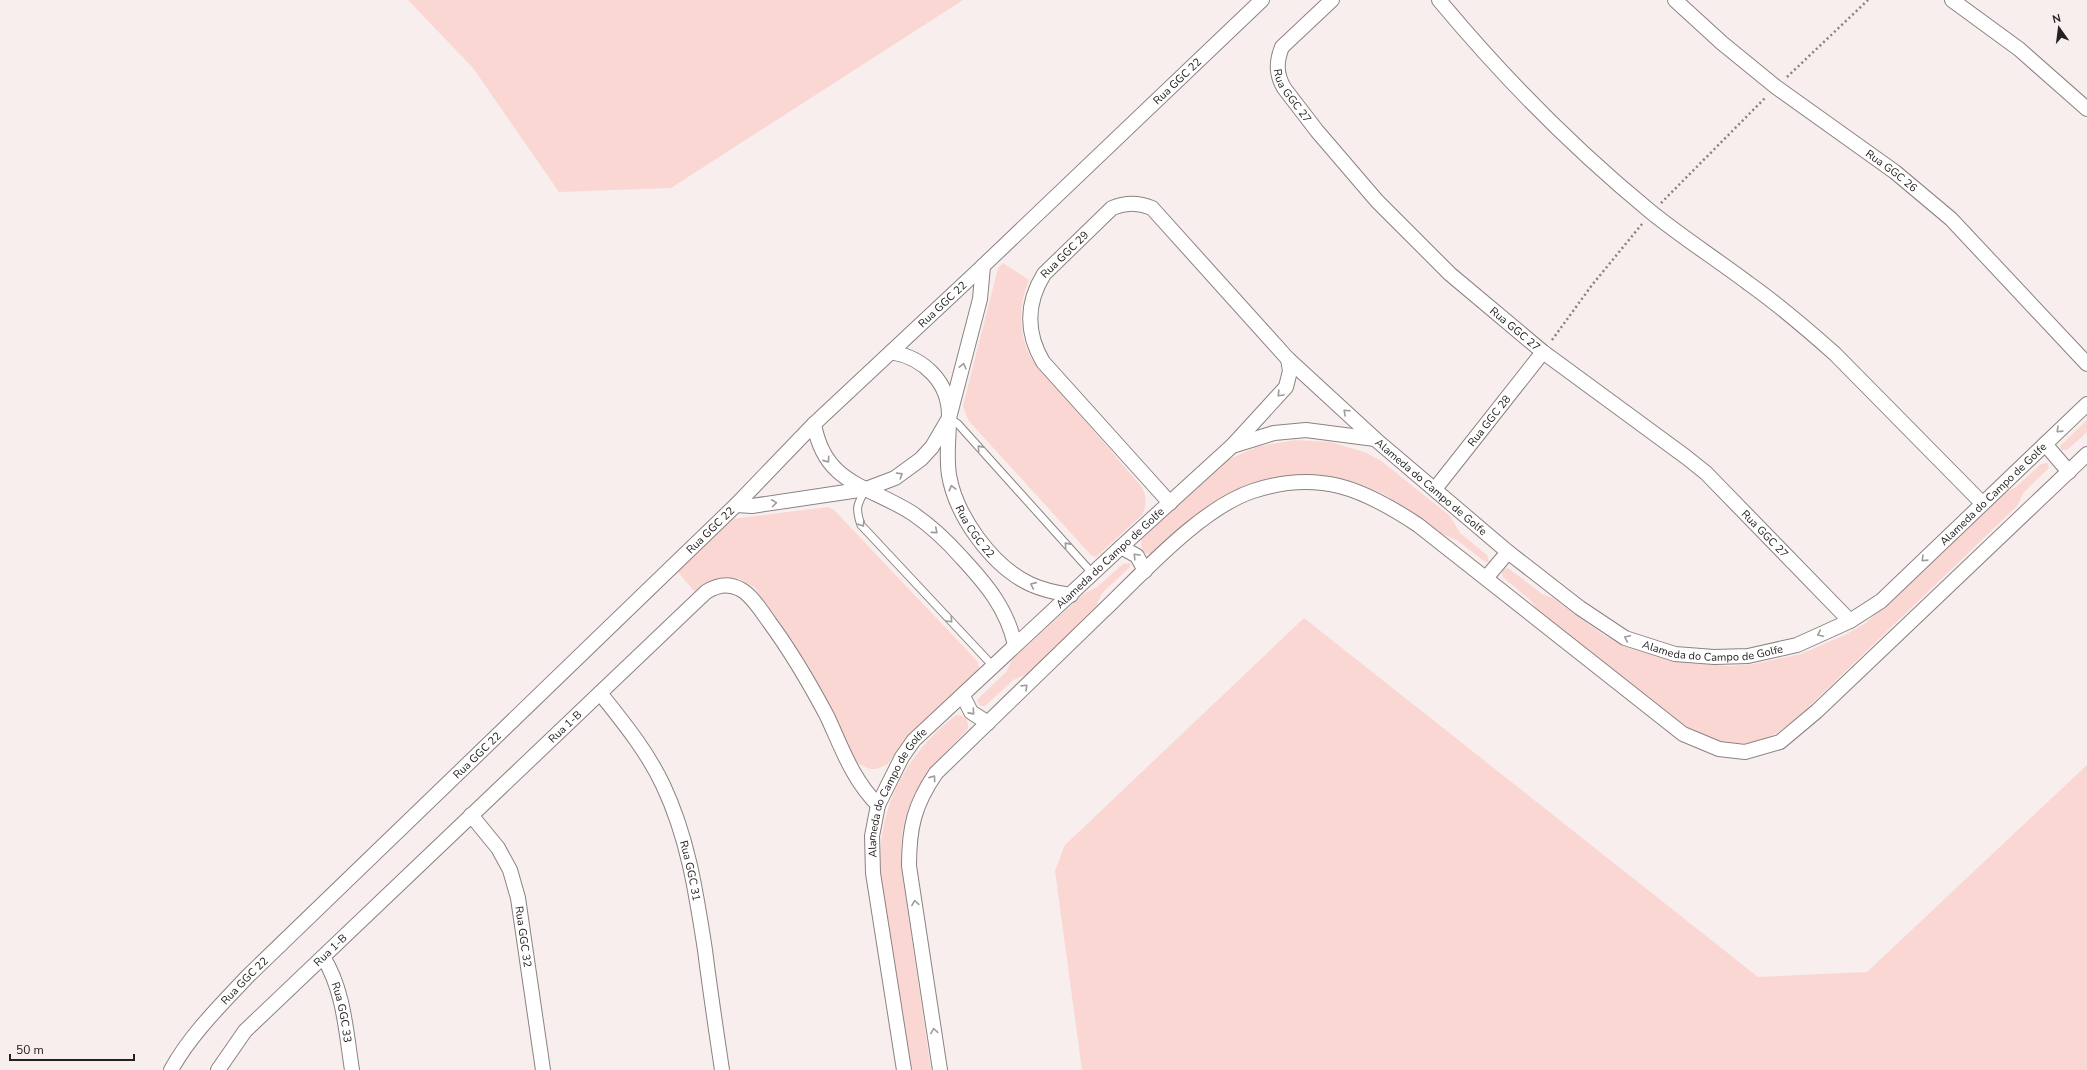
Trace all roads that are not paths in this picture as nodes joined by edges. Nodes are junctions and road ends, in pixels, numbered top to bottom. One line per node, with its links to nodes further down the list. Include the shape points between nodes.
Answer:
1 (1262, 0): 7 (street, Rua GGC 22)
2 (1332, 0): 9 (street, Rua GGC 27, via 1282,47 1278,72 1284,88 1346,166 1413,238 1477,298)
3 (1439, 0): 23 (street, via 1500,71 1591,161 1652,212 1748,282 1810,332 1835,354)
4 (1675, 0): 11 (street, Rua GGC 26, via 1776,87 1895,172 1951,220)
5 (1952, 0): 6 (street, via 2019,48)
6 (2087, 109)
7 (983, 266): 8 (street, Rua GGC 22); 13 (street, Rua CGC 22, one-way to 7, via 980,299)
8 (891, 352): 13 (street, via 911,357 936,376 946,396); 14 (street, Rua GGC 22)
9 (1543, 352): 21 (street, Rua GGC 28); 31 (street, Rua GGC 27, via 1706,474)
10 (1288, 358): 15 (street, Rua GGC 29, one-way to 10); 17 (street, one-way to 17, via 1290,371 1286,387); 22 (street, Rua GGC 29, via 1152,208 1143,204 1126,203 1112,208 1044,274 1031,306 1030,329 1037,352 1043,362)
11 (2087, 364)
12 (2087, 404): 16 (street, Alameda do Campo de Golfe, one-way to 16)
13 (949, 418): 20 (street, Rua CGC 22, one-way to 13, via 895,478 921,459 932,447); 28 (lane, one-way to 13, via 958,424); 30 (street, Rua CGC 22, one-way to 13, via 1043,590 1018,577 996,559 968,525 960,510 949,476)
14 (814, 424): 20 (street, one-way to 20, via 819,446 830,465 847,479); 24 (street, Rua GGC 22)
15 (1375, 439): 17 (street, Alameda do Campo de Golfe, via 1306,430 1274,433); 21 (street, Alameda do Campo de Golfe)
16 (2045, 444): 19 (street); 23 (street, Alameda do Campo de Golfe)
17 (1232, 446): 22 (street, Alameda do Campo de Golfe)
18 (2087, 454): 19 (street, Alameda do Campo de Golfe)
19 (2069, 472): 29 (street, Alameda do Campo de Golfe, via 1817,711 1780,742 1745,752 1719,749 1682,734)
20 (866, 489): 24 (street, Rua CGC 22, one-way to 20, via 752,506); 32 (street, one-way to 32, via 898,504 942,536 993,592 1008,620); 33 (lane, one-way to 33, via 858,502 856,513 861,525)
21 (1435, 489): 26 (street, Alameda do Campo de Golfe)
22 (1170, 503): 25 (street, Alameda do Campo de Golfe)
23 (1982, 503): 31 (street, Alameda do Campo de Golfe, one-way to 31, via 1881,601)
24 (736, 505): 40 (street, Rua GGC 22, via 247,977 210,1016)
25 (1121, 547): 27 (street, one-way to 25, via 1137,556); 28 (street, Alameda do Campo de Golfe)
26 (1508, 552): 29 (street); 31 (street, Alameda do Campo de Golfe, one-way to 26, via 1797,645 1748,656 1675,654 1625,638 1580,608)
27 (1145, 572): 29 (street, Alameda do Campo de Golfe, via 1194,526 1226,503 1254,491 1288,483 1318,482 1362,492 1392,508); 36 (street, Alameda do Campo de Golfe, one-way to 27)
28 (1093, 574): 30 (street, Alameda do Campo de Golfe)
29 (1486, 578)
30 (1071, 595): 32 (street, Alameda do Campo de Golfe)
31 (1850, 621)
32 (1015, 645): 33 (street, Alameda do Campo de Golfe)
33 (993, 666): 35 (street, Alameda do Campo de Golfe)
34 (600, 693): 37 (street, Rua 1-B, via 706,592 718,586 739,588 765,616 800,668 831,726 855,779); 38 (street, Rua 1-B); 44 (street, Rua GGC 31, via 647,757 662,784 683,836 695,884)
35 (963, 696): 36 (street, one-way to 36, via 971,712); 37 (street, Alameda do Campo de Golfe, via 914,740 902,757)
36 (988, 723): 46 (street, Alameda do Campo de Golfe, one-way to 36, via 909,866 909,839 916,811 936,773)
37 (878, 805): 45 (street, Alameda do Campo de Golfe, via 872,836 873,873)
38 (471, 816): 39 (street, Rua 1-B); 43 (street, Rua GGC 32, via 498,848 510,870 518,898)
39 (323, 957): 41 (street, Rua 1-B, via 245,1031); 42 (street, Rua GGC 33, via 334,975 340,994)
40 (171, 1070)
41 (218, 1070)
42 (352, 1070)
43 (543, 1070)
44 (722, 1070)
45 (904, 1070)
46 (940, 1070)

